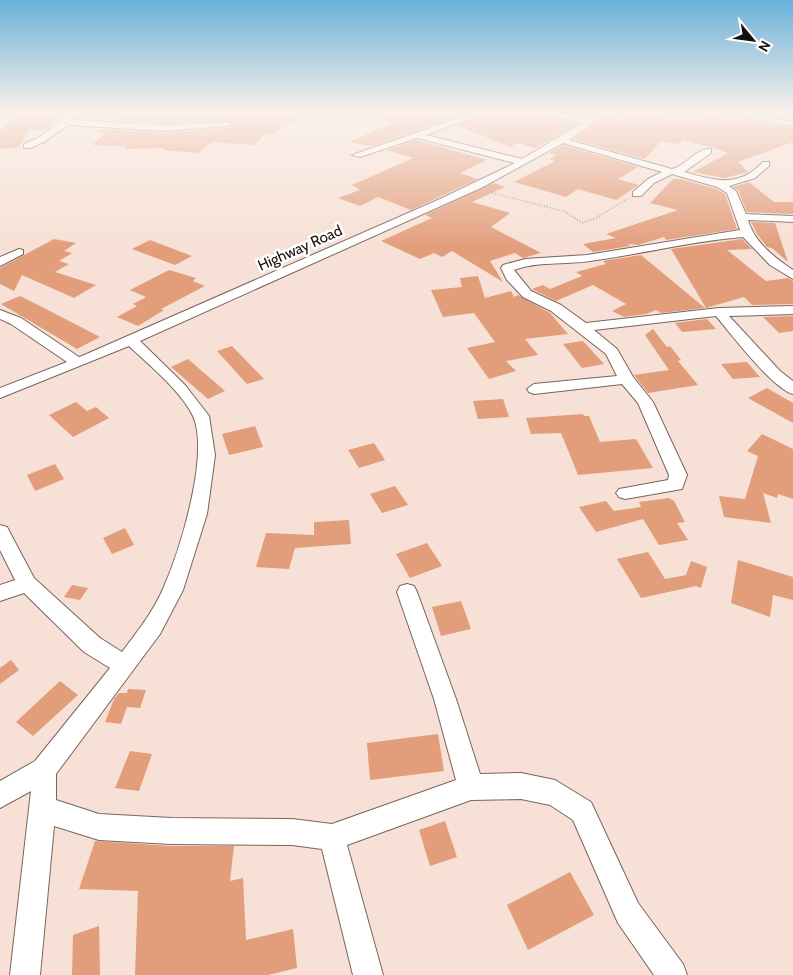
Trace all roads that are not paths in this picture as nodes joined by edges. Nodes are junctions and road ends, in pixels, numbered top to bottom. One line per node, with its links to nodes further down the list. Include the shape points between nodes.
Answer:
1 (504, 158): 5 (street)
2 (529, 158): 5 (street, Highway Road)
3 (624, 158): 7 (street)
4 (698, 158): 7 (street)
5 (521, 162): 20 (street, Highway Road)
6 (766, 164): 8 (street, via 749,177)
7 (676, 172): 8 (street); 9 (street, via 661,175)
8 (720, 185): 10 (street, via 731,191)
9 (637, 194)
10 (742, 217): 11 (street); 12 (street)
11 (793, 219)
12 (746, 233): 15 (street, via 774,263); 19 (street, via 686,239 600,256 507,268 527,294 556,308)
13 (19, 252): 14 (street)
14 (0, 262)
15 (793, 275)
16 (793, 310): 17 (street)
17 (719, 312): 19 (street); 24 (street, via 775,374)
18 (0, 314): 21 (street, via 16,321)
19 (583, 327): 22 (street, via 612,352)
20 (130, 339): 21 (street, Highway Road); 31 (street, via 180,388 201,416 207,455 198,514 172,590 153,628)
21 (77, 362): 25 (street, Highway Road)
22 (626, 379): 23 (street); 26 (street, via 645,402 678,480 676,485)
23 (534, 389)
24 (793, 389)
25 (0, 393)
26 (625, 493)
27 (0, 532): 28 (street)
28 (27, 584): 30 (street); 31 (street, via 92,645)
29 (407, 592): 33 (street)
30 (0, 593)
31 (124, 665): 32 (street)
32 (44, 770): 34 (street); 35 (street)
33 (471, 787): 36 (street); 39 (street, via 521,786 555,793 582,811 628,913)
34 (0, 795)
35 (42, 810): 36 (street, via 99,827 292,832); 37 (street)
36 (332, 837): 38 (street)
37 (26, 975)
38 (368, 975)
39 (672, 975)

